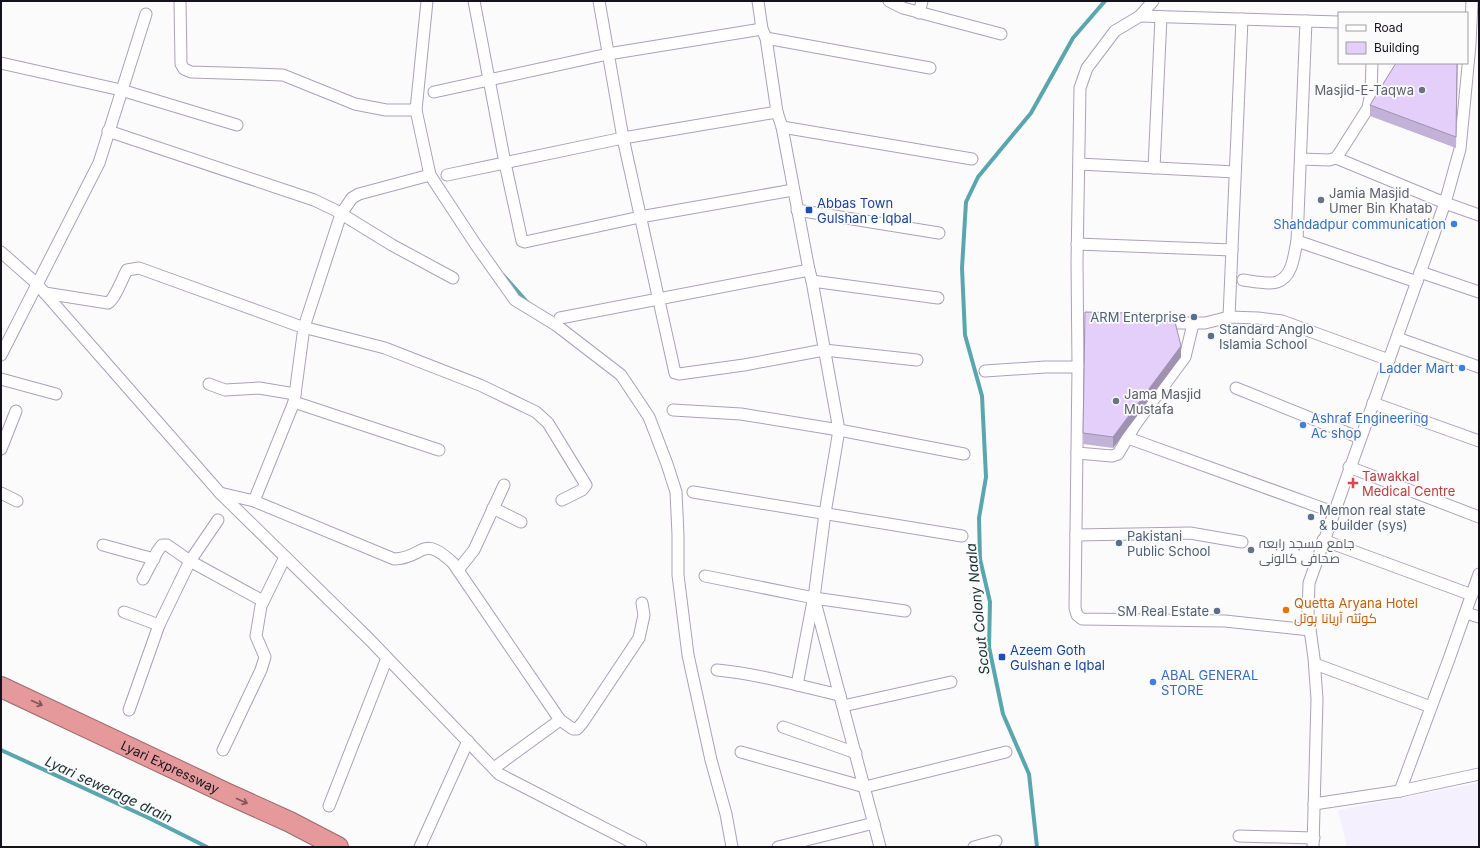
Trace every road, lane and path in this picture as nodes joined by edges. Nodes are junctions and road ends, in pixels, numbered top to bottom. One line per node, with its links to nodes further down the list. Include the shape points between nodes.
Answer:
1 (180, 1): 28 (street, via 181,64 184,69 191,72 283,75 355,104 386,110)
2 (427, 1): 28 (street)
3 (474, 1): 25 (street)
4 (599, 1): 21 (street)
5 (758, 1): 18 (street)
6 (889, 1): 10 (street)
7 (922, 1): 10 (street)
8 (1153, 1): 12 (street)
9 (1472, 1): 17 (street)
10 (919, 13): 19 (street)
11 (146, 14): 26 (street)
12 (1140, 16): 13 (street); 38 (street, via 1115,31 1086,68 1080,88)
13 (1161, 17): 14 (street); 39 (street)
14 (1242, 19): 15 (street); 40 (street)
15 (1306, 21): 16 (street); 36 (street)
16 (1338, 22)
17 (1469, 24): 20 (street)
18 (764, 33): 21 (street); 24 (street); 29 (street)
19 (1001, 34)
20 (1475, 46): 44 (street, via 1460,149)
21 (608, 54): 25 (street); 33 (street)
22 (1, 63): 26 (street)
23 (1372, 64): 34 (street, via 1368,108)
24 (930, 68)
25 (489, 80): 27 (street); 37 (street)
26 (121, 90): 30 (street); 32 (street)
27 (434, 92)
28 (416, 110): 41 (street)
29 (777, 112): 31 (street); 33 (street)
30 (237, 125)
31 (782, 127): 35 (street); 43 (street)
32 (108, 132): 46 (street, via 314,200); 59 (street, via 99,163)
33 (623, 138): 37 (street); 48 (street)
34 (1336, 158): 36 (street); 44 (street)
35 (972, 159)
36 (1301, 159): 50 (street)
37 (505, 163): 42 (street); 48 (street, via 522,241)
38 (1079, 164): 39 (street); 51 (street)
39 (1154, 168): 40 (street)
40 (1235, 172): 52 (street)
41 (430, 175): 46 (street, via 359,194 352,198); 160 (street, via 515,300 556,325 621,374 650,417 676,492 678,575 688,655)
42 (446, 175)
43 (793, 190): 45 (street); 48 (street)
44 (1445, 203): 47 (street); 55 (street)
45 (797, 210): 49 (street); 54 (street)
46 (341, 214): 56 (street); 70 (street)
47 (1479, 214)
48 (640, 217): 63 (street)
49 (939, 233)
50 (1297, 241): 55 (street); 57 (street, via 1290,271 1283,279 1277,283)
51 (1077, 244): 52 (street); 66 (street)
52 (1232, 250): 65 (street)
53 (1, 252): 59 (street)
54 (809, 270): 58 (street); 63 (street)
55 (1418, 277): 60 (street); 71 (street)
56 (453, 278)
57 (1243, 280)
58 (812, 281): 62 (street); 72 (street)
59 (36, 283): 61 (street); 73 (street)
60 (1479, 292)
61 (45, 293): 70 (street, via 108,303 112,301 127,270 139,268); 99 (street)
62 (938, 298)
63 (658, 299): 64 (street); 72 (street, via 675,373 744,365)
64 (560, 318)
65 (1229, 318): 69 (street); 75 (street, via 1282,321)
66 (1077, 320): 67 (street); 76 (street)
67 (1092, 321)
68 (1152, 323): 69 (street)
69 (1193, 324): 88 (street, via 1185,357)
70 (304, 327): 83 (street); 100 (street, via 385,348 480,385 536,412 548,423 586,485 582,490)
71 (1397, 338): 75 (street); 77 (street)
72 (824, 350): 74 (street); 87 (street)
73 (1, 355)
74 (917, 360)
75 (1389, 360): 84 (street)
76 (1078, 367): 78 (street); 93 (street)
77 (1479, 367)
78 (985, 371)
79 (1, 379): 82 (street)
80 (209, 384): 83 (street, via 225,390 259,388)
81 (1236, 388): 89 (street)
82 (56, 394)
83 (294, 398): 92 (street); 102 (street)
84 (1373, 403): 89 (street); 90 (street)
85 (673, 410): 87 (street, via 741,414)
86 (16, 411): 91 (street)
87 (839, 430): 94 (street); 105 (street)
88 (1128, 438): 93 (street, via 1118,454 1112,456); 104 (street)
89 (1360, 438): 95 (street)
90 (1479, 441)
91 (2, 447)
92 (440, 450)
93 (1077, 453): 109 (street)
94 (964, 454)
95 (1349, 467): 104 (street); 106 (street)
96 (504, 485): 103 (street)
97 (693, 492): 105 (street)
98 (1, 493): 101 (street)
99 (220, 493): 102 (street); 114 (street)
100 (562, 500)
101 (17, 501)
102 (254, 501): 117 (street, via 394,560 404,559 428,547 435,549)
103 (493, 508): 108 (street); 117 (street, via 474,550)
104 (1333, 512): 111 (street)
105 (825, 513): 110 (street); 122 (street)
106 (1479, 517)
107 (218, 520): 116 (street)
108 (520, 522)
109 (1076, 534): 112 (street, via 1190,533); 130 (street, via 1075,608 1077,615 1082,618 1225,621)
110 (962, 536)
111 (1323, 540): 121 (street); 130 (street, via 1309,583)
112 (1242, 542)
113 (103, 545): 115 (street)
114 (285, 557): 123 (street); 131 (street)
115 (154, 559): 116 (street, via 162,545 166,545); 120 (street)
116 (190, 561): 123 (street); 129 (street)
117 (458, 570): 140 (street)
118 (1479, 574): 121 (street)
119 (705, 576): 122 (street)
120 (143, 579)
121 (1472, 595): 127 (street)
122 (814, 598): 125 (street); 135 (street); 137 (street)
123 (264, 601): 143 (street, via 256,636 265,657)
124 (642, 603): 140 (street, via 644,615 639,638 583,722 577,729 573,729)
125 (905, 610)
126 (124, 612): 129 (street)
127 (1466, 613): 128 (street); 138 (street)
128 (1479, 617)
129 (159, 625): 139 (street)
130 (1310, 630): 132 (street)
131 (387, 658): 142 (street); 152 (street)
132 (1315, 664): 138 (street); 151 (street, via 1317,699)
133 (717, 670): 135 (street, via 761,676)
134 (951, 682): 137 (street)
135 (797, 685): 137 (street)
136 (1, 687): 157 (highway, Lyari Expressway, one-way to 157)
137 (842, 700): 146 (street)
138 (1432, 707): 150 (street)
139 (129, 710)
140 (560, 720): 147 (street)
141 (783, 727): 146 (street)
142 (468, 741): 147 (street); 158 (street)
143 (223, 750)
144 (741, 752): 149 (street)
145 (1006, 752): 149 (street)
146 (856, 753): 149 (street)
147 (494, 768): 159 (street, via 499,774)
148 (1479, 774): 150 (street)
149 (865, 787): 153 (street)
150 (1400, 791): 151 (street)
151 (1314, 804): 156 (street)
152 (329, 806)
153 (874, 823): 161 (street); 162 (street)
154 (1239, 836): 156 (street)
155 (996, 841): 163 (street)
156 (1314, 843)
157 (338, 847)
158 (420, 847)
159 (641, 847)
160 (732, 847)
161 (778, 847)
162 (880, 847)
163 (974, 847)

